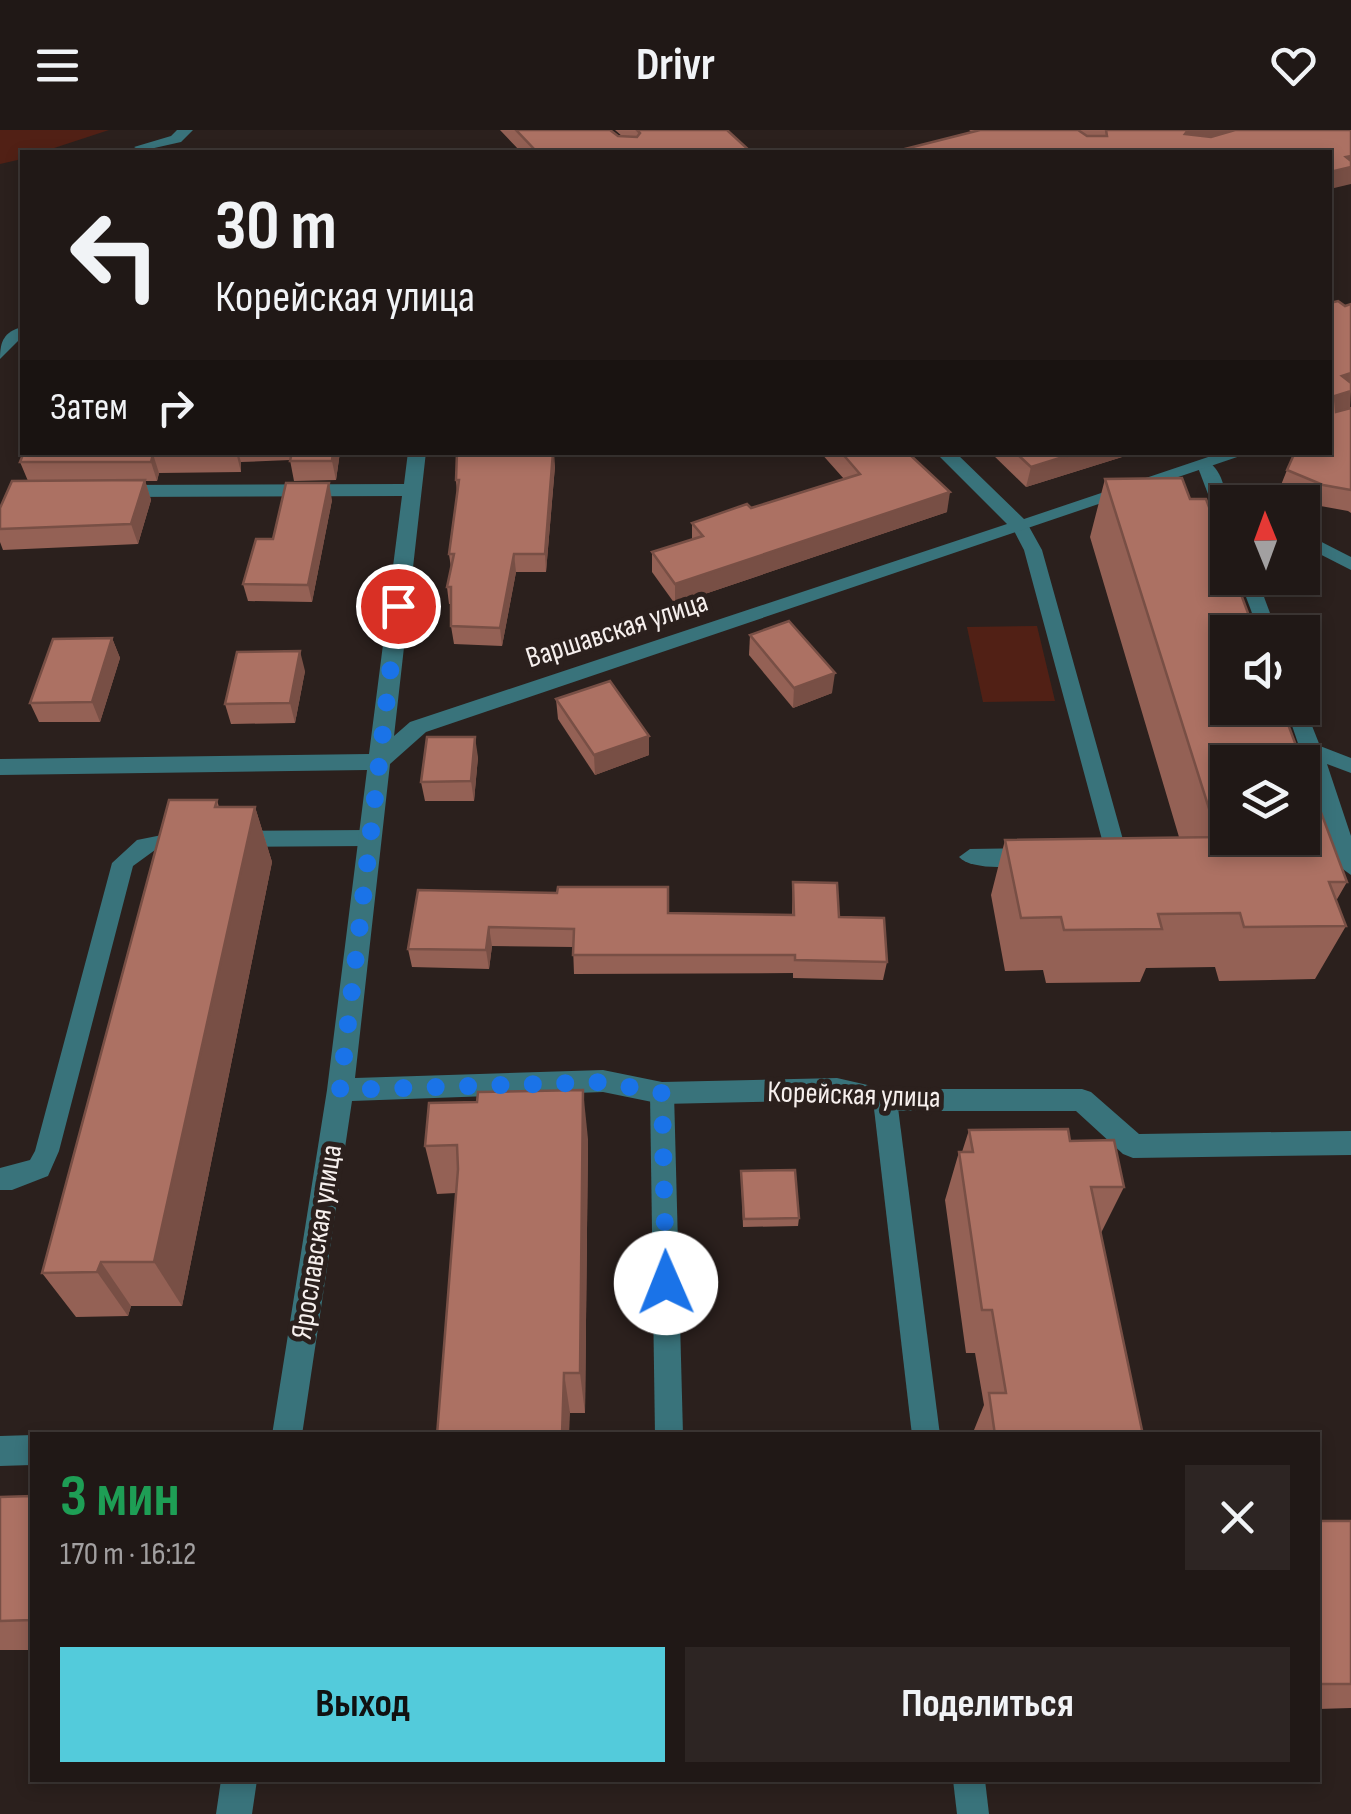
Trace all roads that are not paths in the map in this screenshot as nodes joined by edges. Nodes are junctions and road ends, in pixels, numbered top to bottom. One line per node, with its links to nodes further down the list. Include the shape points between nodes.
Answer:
1 (186, 130): 2 (street, via 176,140)
2 (141, 148)
3 (20, 333): 4 (lane)
4 (0, 354)
5 (417, 455): 10 (street, Ярославская улица)
6 (947, 455): 12 (street)
7 (1235, 455): 8 (street, Варшавская улица)
8 (1204, 465): 9 (lane); 12 (street, Варшавская улица)
9 (1213, 485)
10 (413, 490): 11 (street); 16 (street, Ярославская улица)
11 (98, 491)
12 (1021, 527): 16 (street, Варшавская улица, via 418,728); 21 (lane, via 1033,550 1116,854)
13 (1320, 547): 14 (lane)
14 (1351, 564)
15 (1320, 755): 17 (lane)
16 (379, 762): 18 (street); 20 (street, Ярославская улица)
17 (1351, 766)
18 (0, 767)
19 (1320, 776): 24 (lane)
20 (368, 838): 25 (street, Ярославская улица); 29 (lane, via 156,840 136,847 123,863 47,1151 39,1168)
21 (1080, 855)
22 (1043, 856): 23 (lane)
23 (970, 857)
24 (1351, 867)
25 (340, 1090): 26 (street, Корейская улица, via 603,1082); 30 (street, Ярославская улица)
26 (662, 1093): 27 (street, Корейская улица, via 837,1089); 31 (lane)
27 (885, 1100): 28 (street, Корейская улица, via 1082,1100 1133,1146); 32 (lane)
28 (1351, 1144)
29 (0, 1179)
30 (287, 1432)
31 (669, 1432)
32 (926, 1432)
33 (30, 1450): 34 (street)
34 (0, 1451)
35 (238, 1782): 37 (street)
36 (969, 1782): 38 (lane)
37 (234, 1814)
38 (973, 1814)

